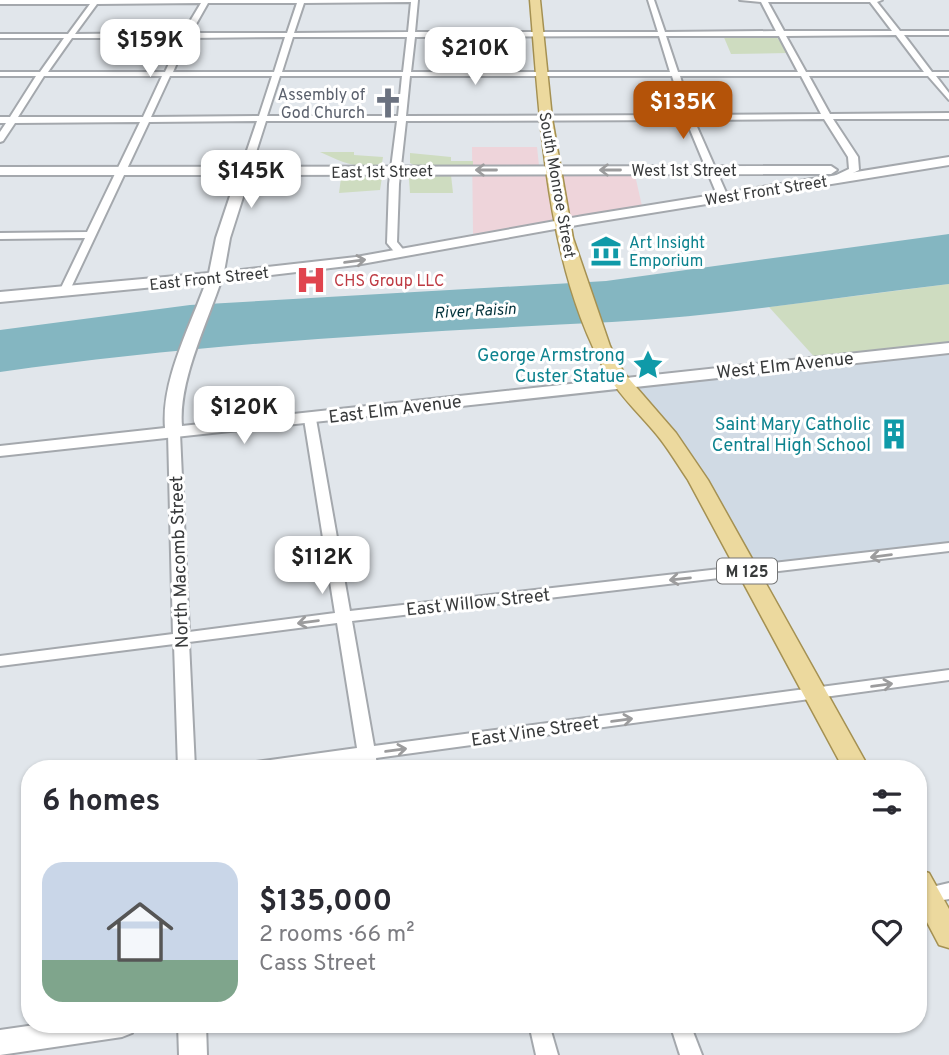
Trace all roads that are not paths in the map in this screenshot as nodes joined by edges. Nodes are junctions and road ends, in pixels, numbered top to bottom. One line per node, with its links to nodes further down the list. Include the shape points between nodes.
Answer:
1 (414, 0): 10 (street); 14 (street)
2 (534, 0): 18 (main road, South Monroe Street)
3 (651, 0): 15 (street)
4 (744, 0): 5 (street)
5 (763, 0): 6 (street); 16 (street)
6 (872, 0): 7 (street); 17 (street)
7 (879, 0)
8 (96, 1): 9 (street); 11 (street); 20 (street)
9 (206, 1): 10 (street); 21 (street)
10 (301, 1): 13 (street)
11 (0, 2)
12 (949, 33): 17 (street)
13 (290, 34): 14 (street); 21 (street); 29 (street)
14 (412, 34): 18 (street); 23 (street)
15 (663, 34): 16 (street); 18 (street); 24 (street)
16 (781, 34): 17 (street); 25 (street)
17 (896, 34): 30 (street)
18 (539, 35): 22 (main road, South Monroe Street)
19 (0, 36): 20 (street)
20 (73, 36): 21 (street); 27 (street)
21 (186, 36): 28 (street)
22 (541, 72): 23 (street); 24 (street); 36 (main road, South Monroe Street)
23 (407, 73): 29 (street); 38 (street)
24 (676, 73): 25 (street); 34 (street)
25 (803, 73): 30 (street); 35 (street)
26 (0, 74): 27 (street)
27 (42, 74): 28 (street); 40 (street)
28 (168, 74): 29 (street); 41 (street)
29 (276, 74): 37 (street)
30 (930, 74): 31 (street); 32 (street)
31 (949, 74)
32 (949, 98)
33 (949, 116): 35 (street)
34 (689, 117): 35 (street); 36 (street); 50 (street)
35 (827, 117): 46 (street, via 853,157)
36 (546, 118): 38 (street); 45 (main road, South Monroe Street)
37 (261, 119): 38 (street); 41 (street); 49 (street)
38 (402, 119): 51 (street)
39 (0, 120): 40 (street)
40 (13, 120): 41 (street); 42 (street)
41 (146, 120): 48 (street)
42 (0, 139)
43 (949, 161): 44 (street, West Front Street)
44 (898, 169): 46 (street, West 1st Street); 52 (street, West Front Street)
45 (555, 170): 50 (street, West 1st Street, one-way to 45); 51 (street, East 1st Street, one-way to 51); 55 (main road, South Monroe Street)
46 (854, 170): 50 (street, West 1st Street); 52 (street)
47 (0, 171): 48 (street, East 1st Street)
48 (120, 171): 49 (street, East 1st Street); 56 (street)
49 (245, 171): 51 (street, East 1st Street); 59 (street, North Macomb Street)
50 (712, 171): 53 (street)
51 (397, 172): 58 (street, via 391,243)
52 (833, 180): 53 (street, West Front Street)
53 (723, 197): 54 (street, West Front Street)
54 (583, 220): 55 (street, East Front Street)
55 (564, 224): 58 (street, East Front Street); 65 (main road, South Monroe Street / M 125, via 593,325)
56 (90, 235): 57 (street); 60 (street)
57 (0, 236)
58 (401, 253): 59 (street, East Front Street, one-way to 58)
59 (215, 278): 60 (street, East Front Street); 62 (street, North Macomb Street)
60 (64, 292): 61 (street, East Front Street)
61 (0, 297)
62 (204, 300): 64 (street, North Macomb Street)
63 (949, 348): 65 (street, West Elm Avenue)
64 (188, 351): 67 (street, North Macomb Street, via 172,411)
65 (622, 384): 66 (street, East Elm Avenue); 70 (main road, M 125, via 683,456)
66 (310, 419): 67 (street, East Elm Avenue); 71 (street)
67 (174, 433): 68 (street, East Elm Avenue); 72 (street, North Macomb Street)
68 (0, 451)
69 (949, 547): 70 (street, East Willow Street, one-way to 70)
70 (748, 572): 71 (street, East Willow Street, one-way to 71); 75 (main road, M 125)
71 (343, 617): 72 (street, East Willow Street, one-way to 72); 77 (street)
72 (182, 638): 73 (street, East Willow Street); 76 (street, North Macomb Street)
73 (0, 661)
74 (949, 675): 75 (street, East Vine Street, one-way to 74)
75 (815, 694): 78 (street, East Vine Street, one-way to 75); 79 (main road, M 125)
76 (186, 760)
77 (368, 760)
78 (375, 760)
79 (852, 760)
80 (928, 891): 81 (main road)
81 (949, 936)
82 (64, 1033): 86 (street)
83 (192, 1033): 87 (street)
84 (541, 1033): 88 (street)
85 (683, 1033): 89 (street)
86 (0, 1043)
87 (193, 1055)
88 (547, 1055)
89 (691, 1055)

